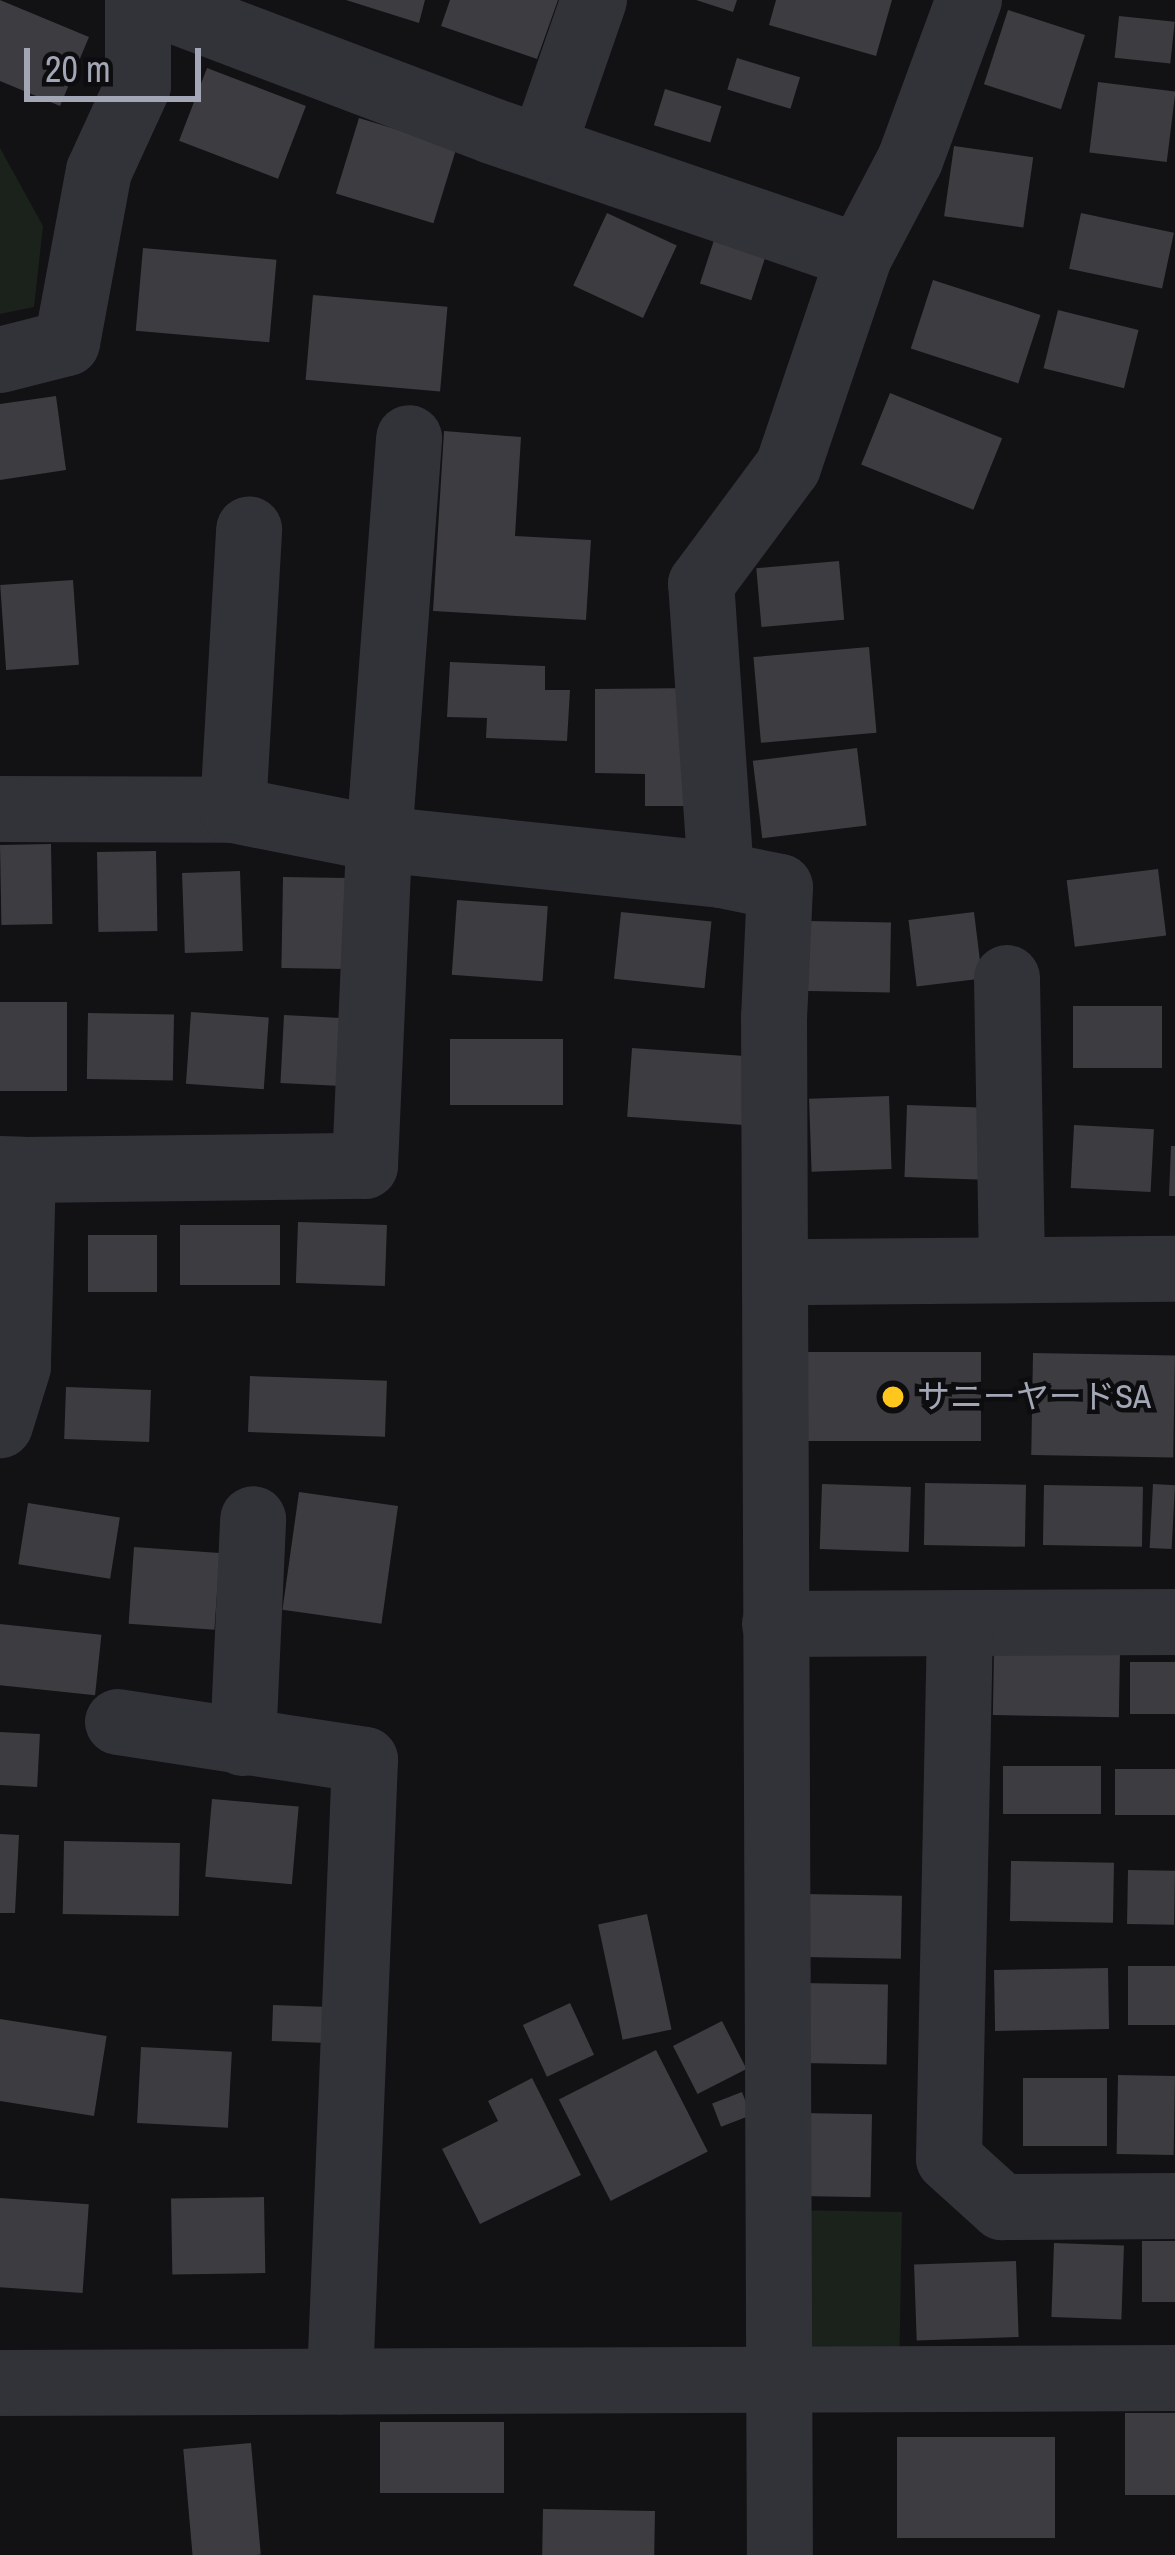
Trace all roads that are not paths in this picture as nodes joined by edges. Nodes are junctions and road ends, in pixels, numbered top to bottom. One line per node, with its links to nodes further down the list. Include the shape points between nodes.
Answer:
1 (142, 0): 4 (street); 6 (street, via 138,86 99,171 68,343)
2 (594, 0): 4 (street)
3 (969, 0): 5 (street, via 910,160)
4 (543, 147): 5 (street)
5 (859, 257): 12 (street, via 788,467 701,584)
6 (0, 360)
7 (410, 438): 11 (street)
8 (249, 529): 10 (street)
9 (0, 809): 10 (street)
10 (233, 810): 11 (street)
11 (379, 838): 12 (street); 14 (street, via 365,1166)
12 (721, 875): 21 (street, via 780,887)
13 (1007, 978): 16 (street)
14 (11, 1169): 18 (street, via 19,1367)
15 (1175, 1269): 16 (street)
16 (1012, 1270): 17 (street)
17 (809, 1272)
18 (0, 1425)
19 (253, 1519): 24 (street)
20 (1175, 1622): 22 (street)
21 (775, 1624): 22 (street); 28 (street)
22 (959, 1626): 25 (street, via 950,2158 1002,2207)
23 (118, 1722): 24 (street)
24 (243, 1743): 27 (street, via 365,1760)
25 (1175, 2206)
26 (1175, 2378): 28 (street)
27 (340, 2381): 28 (street); 29 (street)
28 (778, 2381): 30 (street)
29 (0, 2384)
30 (780, 2555)

